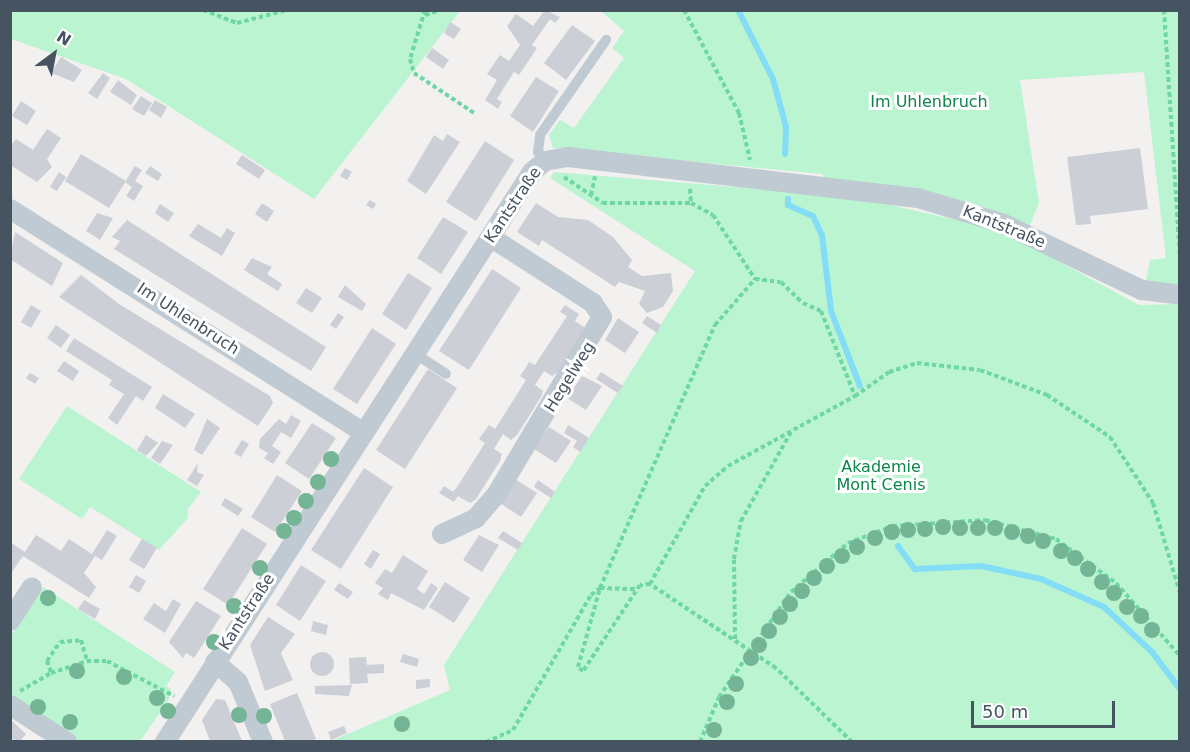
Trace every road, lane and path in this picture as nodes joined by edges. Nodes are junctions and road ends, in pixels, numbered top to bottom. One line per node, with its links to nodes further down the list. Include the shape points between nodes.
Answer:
1 (203, 10): 2 (path, via 237,23)
2 (287, 10)
3 (440, 10): 6 (path)
4 (684, 10): 9 (path, via 739,114)
5 (1164, 10): 15 (path)
6 (425, 13): 8 (path, via 410,59 414,73)
7 (606, 40): 10 (lane, via 540,135 538,152)
8 (474, 113)
9 (749, 154)
10 (545, 161): 12 (path, via 603,203); 14 (street, Kantstraße, via 532,172); 17 (street, Kantstraße, via 568,158 918,198 1004,224 1142,290)
11 (690, 192): 12 (path)
12 (691, 203): 16 (path, via 713,215)
13 (10, 209): 22 (street, Im Uhlenbruch)
14 (490, 237): 18 (street, Kantstraße); 23 (street, Hegelweg, via 593,303 602,317 601,327 496,495 476,518)
15 (1179, 260)
16 (755, 279): 20 (path, via 781,282 802,303 821,311); 28 (path, via 715,325)
17 (1179, 295)
18 (414, 353): 19 (lane); 22 (street, Kantstraße)
19 (446, 374)
20 (855, 396): 21 (path); 24 (path, via 889,372 917,363 980,370 1047,395 1116,445 1153,503)
21 (792, 429): 26 (path, via 728,466 705,486); 32 (path, via 741,521 734,558)
22 (363, 432): 36 (street, Kantstraße)
23 (442, 534)
24 (1173, 564): 25 (path); 30 (path)
25 (1179, 566)
26 (650, 584): 29 (path); 32 (path)
27 (32, 587): 31 (street)
28 (600, 588): 29 (path); 29 (path, via 578,667 583,671); 44 (path, via 513,730)
29 (636, 589)
30 (1179, 593)
31 (10, 621)
32 (735, 639): 33 (path)
33 (752, 651): 34 (path, via 790,592 848,543 893,526 942,519 1023,526 1056,539 1116,583); 45 (path, via 719,697); 46 (path, via 776,668)
34 (1179, 656)
35 (87, 661): 37 (path); 37 (path, via 81,640 60,642 47,661); 38 (path, via 107,661)
36 (215, 662): 42 (street); 43 (street, Kantstraße, via 238,682)
37 (51, 673): 39 (path)
38 (161, 687)
39 (10, 699)
40 (10, 705): 41 (street)
41 (67, 741)
42 (165, 741)
43 (263, 741)
44 (486, 741)
45 (700, 741)
46 (852, 741)

